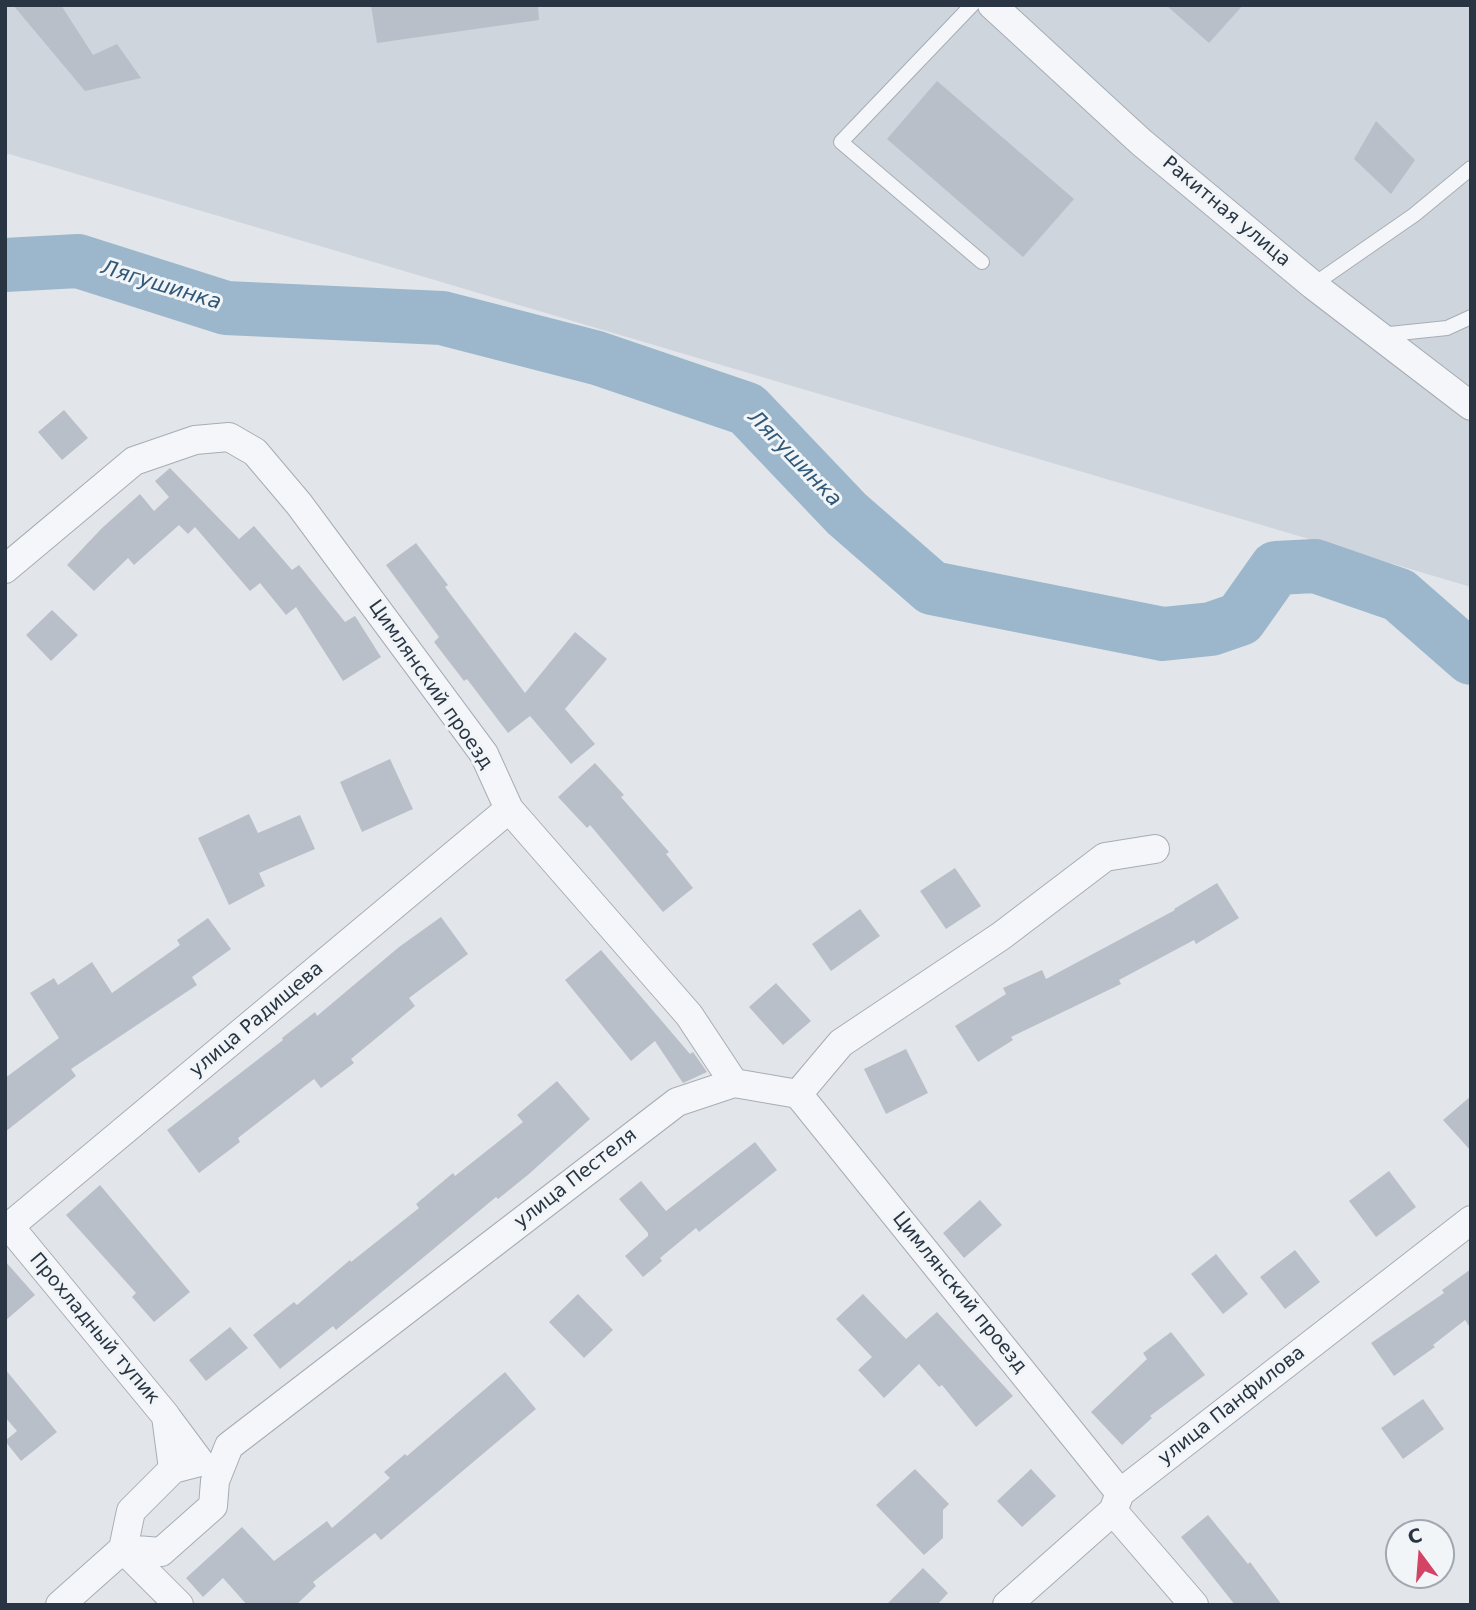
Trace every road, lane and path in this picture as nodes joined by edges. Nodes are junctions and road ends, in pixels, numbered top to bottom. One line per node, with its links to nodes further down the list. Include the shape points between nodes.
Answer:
1 (972, 5): 4 (lane, via 841,142)
2 (992, 5): 5 (street, Ракитная улица, via 1141,142)
3 (1471, 168): 5 (lane, via 1414,215)
4 (982, 262)
5 (1312, 285): 7 (street, Ракитная улица)
6 (1471, 317): 7 (lane, via 1447,328)
7 (1378, 336): 8 (street, Ракитная улица)
8 (1471, 406)
9 (5, 569): 10 (street, Цимлянский проезд, via 134,461 195,439 229,437 255,452 299,504 484,754)
10 (509, 808): 12 (street, Цимлянский проезд, via 689,1015); 15 (street, улица Радищева)
11 (1155, 849): 13 (street, via 1105,857 1002,936 841,1043)
12 (734, 1083): 13 (street, улица Пестеля); 18 (street, улица Пестеля, via 677,1102 229,1446)
13 (797, 1094): 19 (street, Цимлянский проезд)
14 (1471, 1220): 19 (street, улица Панфилова)
15 (7, 1229): 16 (street, Прохладный тупик)
16 (166, 1416): 17 (street, Прохладный тупик); 18 (street)
17 (173, 1469): 18 (street); 20 (street, via 131,1511)
18 (207, 1472): 20 (street, улица Пестеля, via 213,1506 161,1552)
19 (1117, 1502): 23 (street, улица Панфилова); 24 (street, Цимлянский проезд)
20 (123, 1549): 21 (street); 22 (street)
21 (60, 1605)
22 (179, 1605)
23 (1007, 1605)
24 (1194, 1605)

